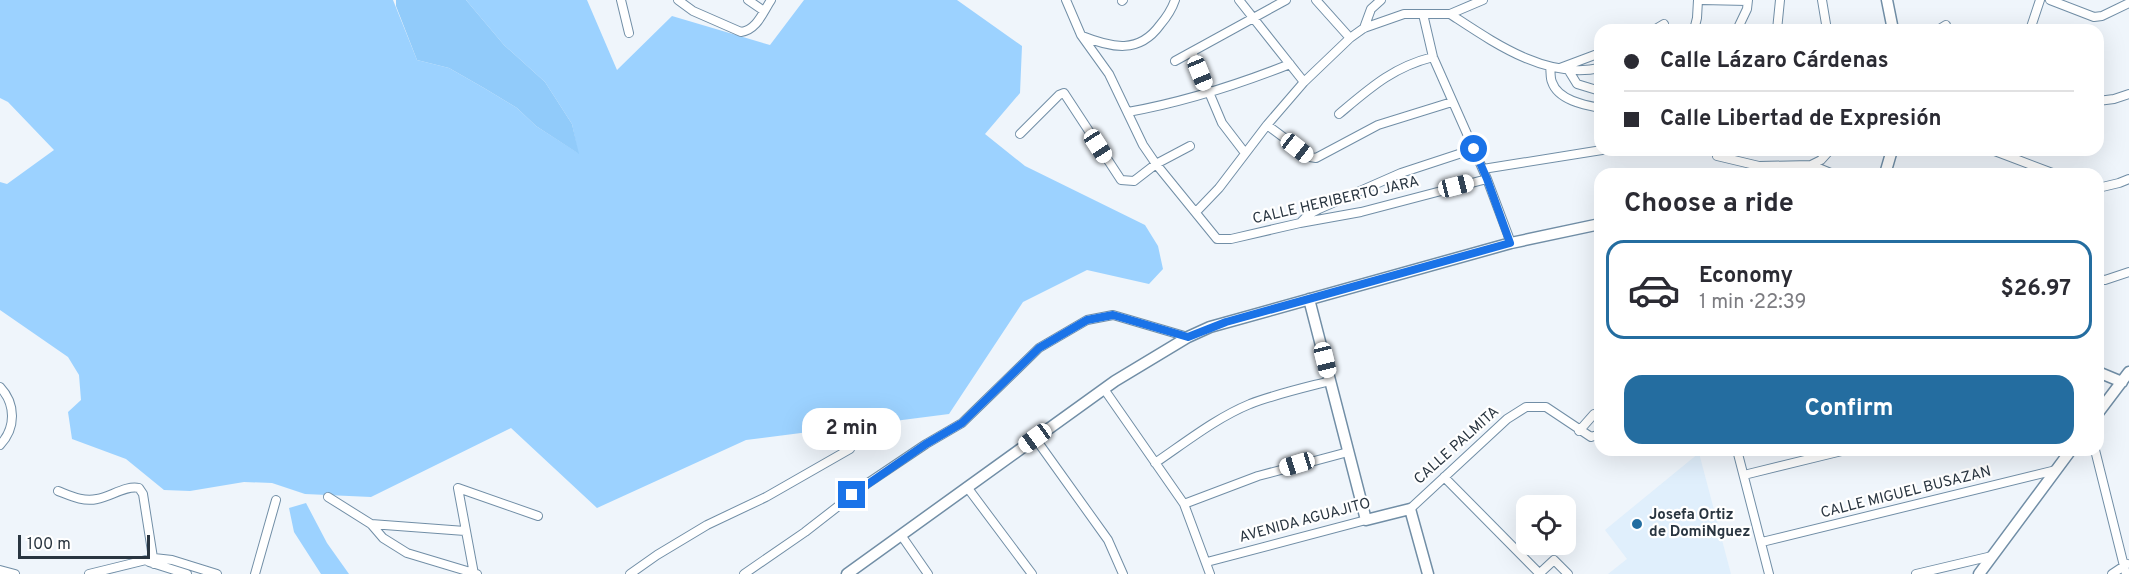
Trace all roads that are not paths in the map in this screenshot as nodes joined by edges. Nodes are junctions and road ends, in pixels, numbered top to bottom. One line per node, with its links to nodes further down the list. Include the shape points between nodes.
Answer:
1 (621, 0): 31 (street)
2 (678, 0): 20 (street, via 693,11 741,32 754,27)
3 (748, 0): 20 (street)
4 (771, 0): 20 (street)
5 (1066, 0): 32 (street)
6 (1175, 0): 32 (street, via 1152,36 1138,44 1113,46)
7 (1239, 0): 23 (street)
8 (1286, 0): 23 (street)
9 (1316, 0): 33 (street)
10 (1381, 0): 30 (street, via 1371,9)
11 (1483, 0): 22 (street)
12 (1700, 0): 18 (street); 24 (street)
13 (1780, 0): 26 (street)
14 (1822, 0): 27 (street)
15 (1887, 0): 28 (street)
16 (2040, 0): 29 (street)
17 (2050, 0): 19 (street, via 2094,16)
18 (1748, 1): 25 (street)
19 (2129, 3)
20 (764, 11)
21 (1423, 14): 22 (street); 30 (street, via 1404,14); 36 (street)
22 (1450, 14): 39 (street, via 1517,53)
23 (1252, 19): 34 (street); 38 (street)
24 (1696, 24)
25 (1740, 24)
26 (1778, 24)
27 (1826, 24)
28 (1892, 24)
29 (2032, 24)
30 (1364, 28): 33 (street)
31 (630, 33)
32 (1081, 35): 49 (street, via 1109,74)
33 (1350, 38): 42 (street)
34 (1192, 52): 37 (street); 44 (street)
35 (1594, 55): 39 (street)
36 (1433, 57): 47 (street); 50 (street, via 1395,70)
37 (1175, 62)
38 (1290, 64): 42 (street); 44 (street)
39 (1553, 68): 41 (street); 48 (street, via 1552,82 1561,95)
40 (1594, 70): 41 (street)
41 (1569, 71): 43 (street, via 1577,84)
42 (1304, 82): 51 (street)
43 (1594, 89)
44 (1208, 93): 49 (street); 56 (street, via 1222,123)
45 (2129, 94): 46 (street)
46 (2104, 100)
47 (1452, 102): 51 (street, via 1378,125 1313,158); 54 (street)
48 (1594, 107)
49 (1128, 112): 60 (street)
50 (1339, 114)
51 (1267, 125): 56 (street)
52 (1020, 134): 60 (street, via 1064,93 1121,180 1134,181)
53 (1190, 146): 60 (street)
54 (1474, 149): 64 (street); 69 (street, via 1401,173 1319,209)
55 (1594, 151): 64 (street)
56 (1245, 153): 68 (street)
57 (1716, 156): 61 (street, via 1759,165)
58 (1825, 156): 61 (street)
59 (2008, 156): 63 (street)
60 (1156, 164): 68 (street)
61 (1811, 165): 62 (street)
62 (1818, 168)
63 (2039, 168)
64 (1483, 169): 65 (street)
65 (1487, 179): 69 (street, CALLE HERIBERTO JARA, via 1361,212); 71 (street)
66 (2129, 179): 67 (street)
67 (2104, 187)
68 (1196, 212): 69 (street, CALLE HERIBERTO JARA, via 1217,239 1225,240)
69 (1300, 223)
70 (1594, 225): 71 (street)
71 (1510, 243): 74 (street)
72 (2129, 272): 73 (street)
73 (2104, 280)
74 (1309, 299): 75 (street); 79 (street)
75 (1188, 337): 82 (street); 123 (street, via 1113,315 1087,320 1039,348 962,423 868,483)
76 (2129, 372): 78 (street)
77 (2104, 375): 78 (street)
78 (2117, 380): 80 (street); 83 (street)
79 (1330, 381): 90 (street); 95 (street, via 1249,405 1220,419)
80 (2104, 381)
81 (0, 387): 88 (street, via 7,396 13,421)
82 (1104, 389): 87 (street); 95 (street)
83 (2104, 403)
84 (1594, 414): 85 (street)
85 (1581, 432): 86 (street); 98 (street, CALLE PALMITA, via 1546,407 1526,407 1507,419)
86 (1594, 436)
87 (1035, 438): 99 (street); 127 (street, via 1108,540)
88 (0, 445)
89 (850, 449): 122 (street, via 707,525)
90 (1348, 452): 103 (street, via 1258,476); 106 (street)
91 (1739, 456): 97 (street)
92 (1805, 456): 97 (street)
93 (2066, 456): 96 (street)
94 (2097, 456): 114 (street)
95 (1155, 463): 103 (street)
96 (2056, 470): 110 (street, CALLE MIGUEL BUSAZAN); 111 (street)
97 (1744, 476): 110 (street)
98 (1444, 477): 104 (street, CALLE PALMITA); 130 (street)
99 (967, 487): 109 (street); 126 (street)
100 (58, 491): 112 (street, via 96,500 139,488)
101 (328, 496): 107 (street)
102 (276, 500): 120 (street)
103 (1184, 504): 113 (street)
104 (1410, 509): 106 (street, AVENIDA AGUAJITO); 129 (street)
105 (538, 516): 108 (street, via 458,488)
106 (1366, 520): 113 (street, AVENIDA AGUAJITO)
107 (371, 524): 108 (street); 121 (street, via 383,538 407,553)
108 (465, 531): 121 (street)
109 (901, 535): 124 (street); 125 (street)
110 (1762, 542): 132 (street)
111 (1992, 556): 133 (street); 134 (street)
112 (151, 561): 117 (street); 118 (street); 119 (street, via 172,560)
113 (1207, 562): 128 (street)
114 (2127, 568): 135 (street)
115 (0, 570): 116 (street)
116 (15, 574)
117 (89, 574)
118 (187, 574)
119 (218, 574)
120 (255, 574)
121 (475, 574)
122 (630, 574)
123 (744, 574)
124 (847, 574)
125 (928, 574)
126 (1032, 574)
127 (1123, 574)
128 (1210, 574)
129 (1428, 574)
130 (1540, 574): 131 (street, via 1554,560)
131 (1568, 574)
132 (1769, 574)
133 (1916, 574)
134 (1979, 574)
135 (2112, 574)

